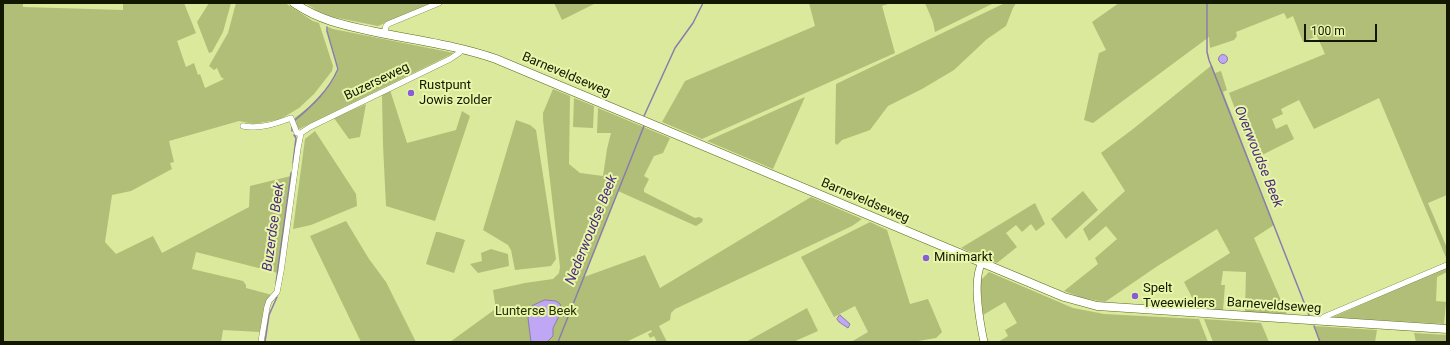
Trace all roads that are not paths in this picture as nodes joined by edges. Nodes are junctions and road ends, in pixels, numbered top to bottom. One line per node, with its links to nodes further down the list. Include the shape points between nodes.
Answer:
1 (294, 3): 3 (main road, Barneveldseweg, via 307,12 335,23)
2 (439, 3): 3 (street, via 388,24)
3 (384, 34): 4 (main road, Barneveldseweg)
4 (462, 49): 6 (street, Buzerseweg, via 450,59); 7 (main road, Barneveldseweg, via 496,59 553,82)
5 (243, 126): 6 (street, via 260,128 291,118 297,132)
6 (301, 133): 11 (street, via 277,292 267,307)
7 (982, 263): 9 (main road, Barneveldseweg, via 1064,297 1097,306); 12 (street, via 977,278)
8 (1447, 265): 9 (street)
9 (1320, 321): 10 (main road, Barneveldseweg)
10 (1447, 329)
11 (262, 342)
12 (984, 342)

